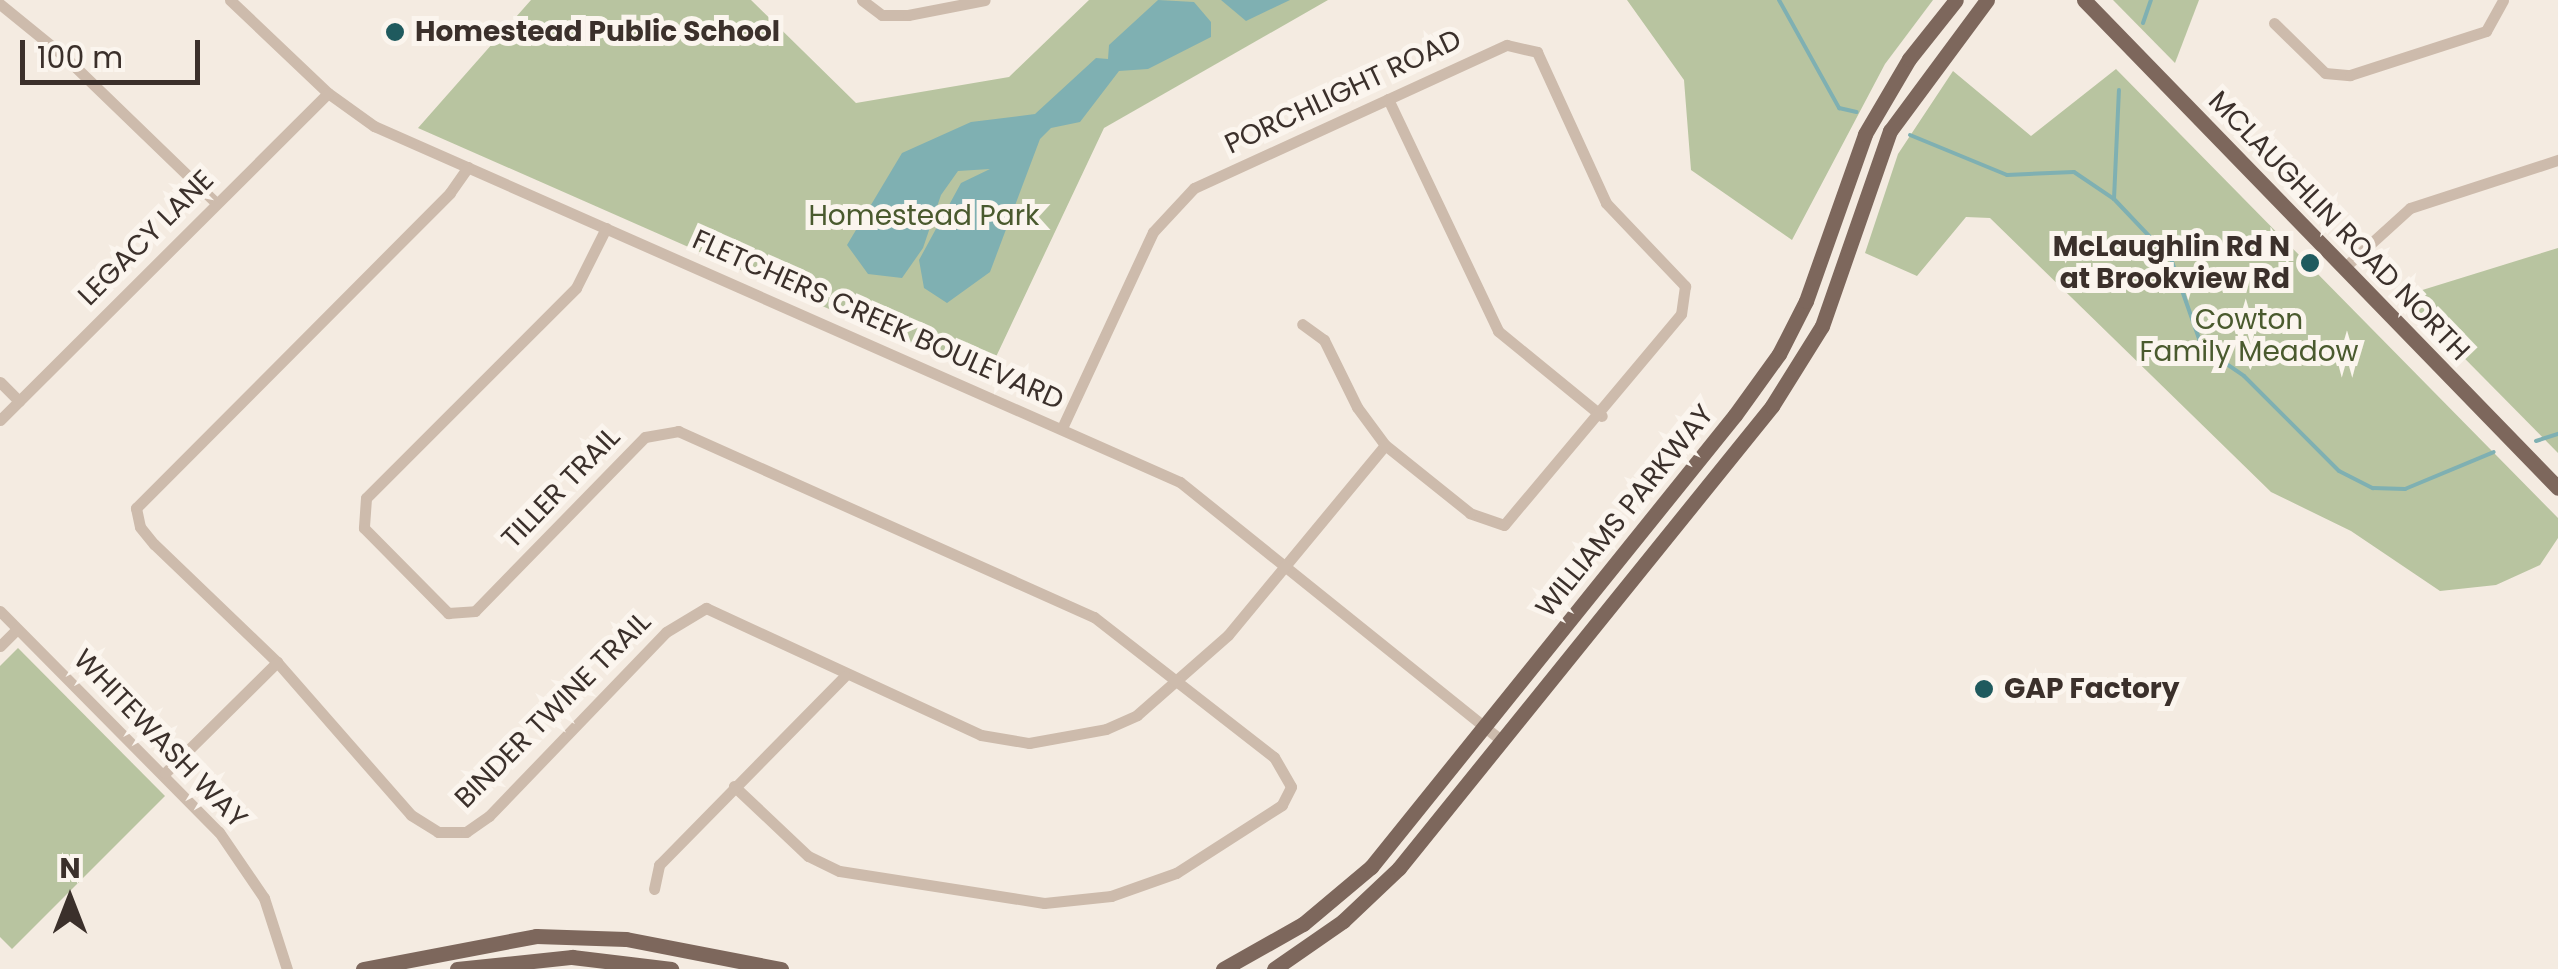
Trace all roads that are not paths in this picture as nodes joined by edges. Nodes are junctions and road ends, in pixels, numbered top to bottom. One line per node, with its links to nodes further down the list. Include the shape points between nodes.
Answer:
1 (230, 0): 10 (street, FLETCHERS CREEK BOULEVARD)
2 (862, 0): 3 (street, via 882,15 908,15)
3 (984, 0)
4 (1956, 0): 32 (main road, WILLIAMS PARKWAY, via 1892,84 1857,150 1806,301 1779,354)
5 (1987, 0): 33 (main road, WILLIAMS PARKWAY, via 1914,92 1878,154 1822,326 1794,376)
6 (2084, 0): 16 (main road, MCLAUGHLIN ROAD NORTH)
7 (2503, 0): 9 (street, via 2486,32 2350,76 2325,73)
8 (0, 4): 14 (street, via 65,56)
9 (2274, 23)
10 (328, 93): 13 (street, FLETCHERS CREEK BOULEVARD, via 374,126); 14 (street, LEGACY LANE)
11 (1388, 99): 20 (street, via 1498,330); 20 (street, PORCHLIGHT ROAD, via 1507,45 1537,52 1606,203 1685,286 1681,314); 22 (street, PORCHLIGHT ROAD, via 1194,188 1170,210 1137,264)
12 (2558, 160): 16 (street, via 2410,208)
13 (468, 167): 15 (street, FLETCHERS CREEK BOULEVARD); 29 (street, BINDER TWINE TRAIL, via 450,193 136,508 154,544)
14 (216, 203): 19 (street, LEGACY LANE)
15 (606, 228): 22 (street, FLETCHERS CREEK BOULEVARD); 31 (street, TILLER TRAIL, via 576,288 366,498 364,528 448,613 476,611 645,437 678,431 1094,616)
16 (2346, 266): 24 (main road, MCLAUGHLIN ROAD NORTH)
17 (1302, 324): 23 (street, via 1324,340 1356,406)
18 (0, 382): 19 (street)
19 (19, 401): 21 (street, LEGACY LANE)
20 (1602, 416): 23 (street, PORCHLIGHT ROAD, via 1504,525 1470,514)
21 (0, 420)
22 (1062, 428): 25 (street, FLETCHERS CREEK BOULEVARD, via 1180,482)
23 (1386, 445): 25 (street, BINDER TWINE TRAIL)
24 (2558, 488)
25 (1287, 568): 31 (street, BINDER TWINE TRAIL); 32 (street, FLETCHERS CREEK BOULEVARD)
26 (0, 611): 27 (street, WHITEWASH WAY)
27 (17, 629): 28 (street); 34 (street, WHITEWASH WAY)
28 (0, 646)
29 (277, 662): 30 (street, BINDER TWINE TRAIL, via 411,816 438,832 466,832 490,816 692,611 706,608); 34 (street)
30 (845, 676): 31 (street, BINDER TWINE TRAIL, via 981,735 1029,743 1106,730); 35 (street)
31 (1179, 683): 35 (street, TILLER TRAIL, via 1274,757 1291,787 1282,805 1228,844 1176,873 1111,896 1012,900 839,870 808,856)
32 (1483, 726): 33 (street, FLETCHERS CREEK BOULEVARD); 42 (main road, WILLIAMS PARKWAY, via 1393,842 1343,893)
33 (1502, 741): 43 (main road, WILLIAMS PARKWAY, via 1371,898)
34 (166, 773): 37 (street, WHITEWASH WAY, via 250,870)
35 (734, 786): 36 (street, via 659,865)
36 (654, 889)
37 (287, 969)
38 (363, 969): 41 (main road, via 536,936 626,939)
39 (456, 969): 40 (main road, via 572,957)
40 (671, 969)
41 (782, 969)
42 (1223, 969)
43 (1274, 969)

